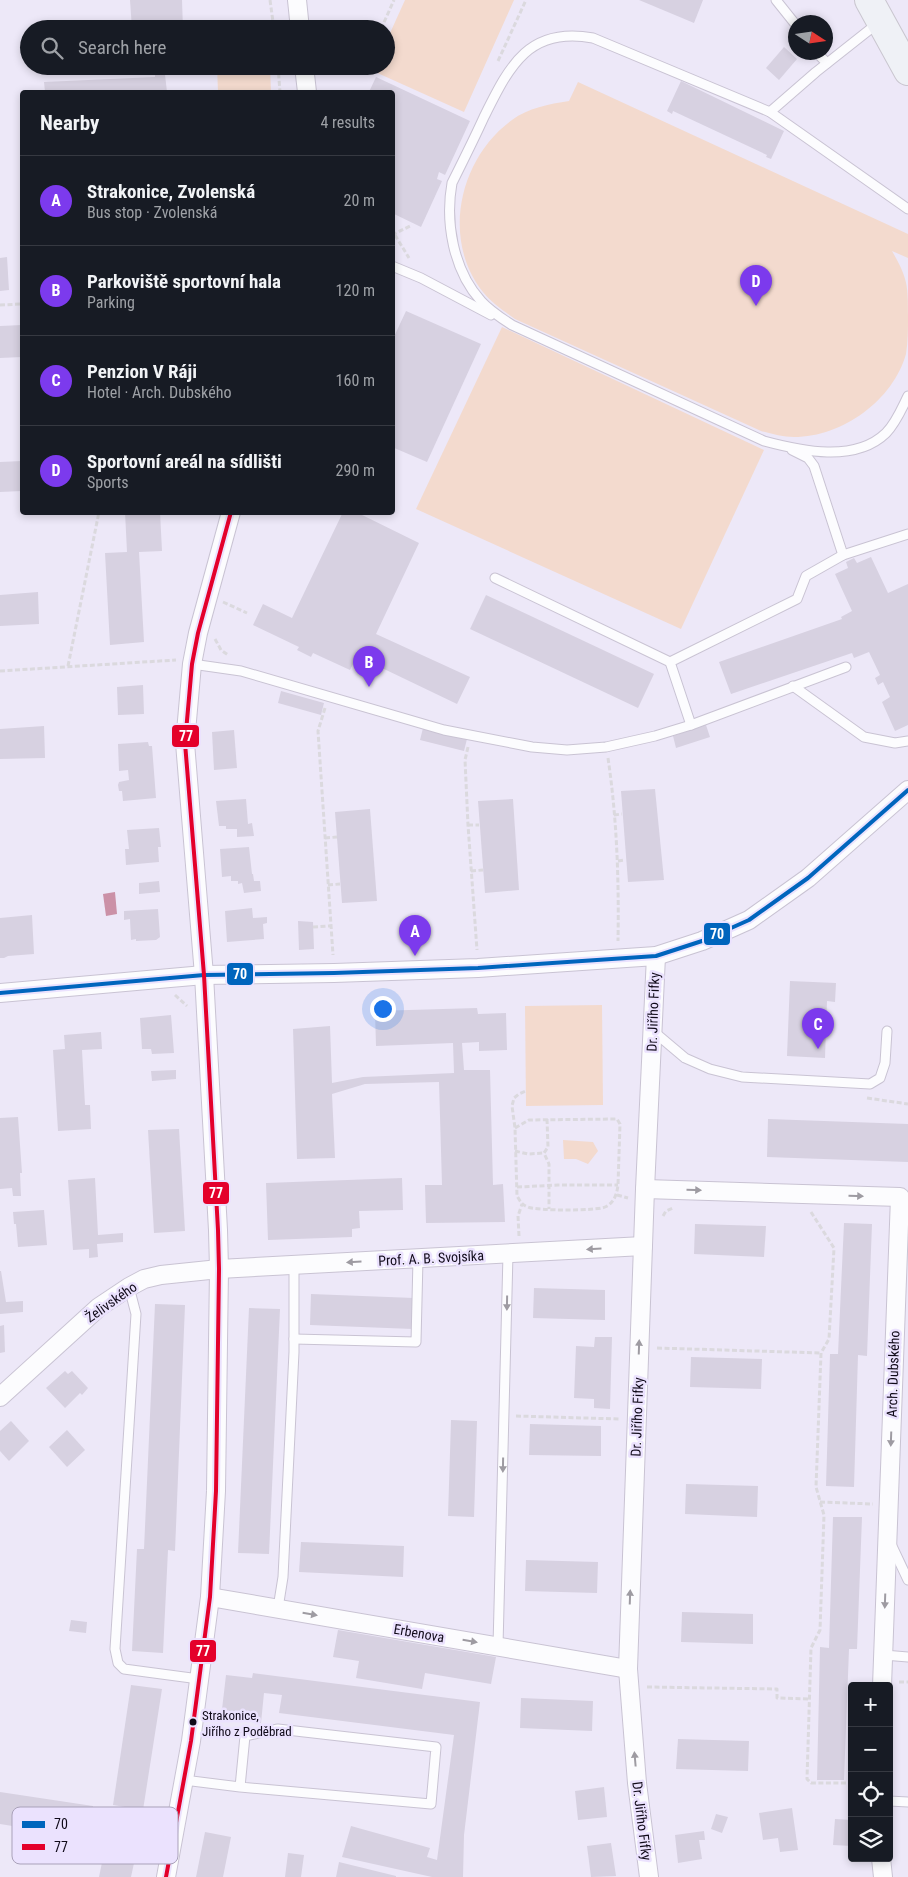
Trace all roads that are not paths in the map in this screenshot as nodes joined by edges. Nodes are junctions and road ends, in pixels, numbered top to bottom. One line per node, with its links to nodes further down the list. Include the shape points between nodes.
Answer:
1 (297, 0): 5 (street)
2 (776, 0): 4 (lane)
3 (875, 10): 7 (lane); 8 (main road)
4 (788, 15)
5 (299, 20)
6 (824, 60): 7 (lane)
7 (827, 63): 11 (lane)
8 (908, 70)
9 (305, 75): 10 (street)
10 (307, 90)
11 (770, 112): 12 (lane); 14 (lane, via 594,38 563,35 528,51 514,62 452,183 449,201 453,243 460,266 480,300)
12 (908, 209)
13 (395, 267): 14 (lane)
14 (512, 325): 16 (lane, via 764,441)
15 (908, 396): 16 (lane, via 886,432 870,444 831,452)
16 (787, 448): 19 (lane, via 808,458 814,466)
17 (230, 515): 21 (street, via 198,634)
18 (908, 534): 19 (lane)
19 (842, 555): 22 (lane, via 806,576 797,598)
20 (495, 578): 22 (lane)
21 (184, 662): 25 (lane, via 241,671 444,730 532,747 567,750 606,748); 29 (street, via 185,742)
22 (670, 662): 25 (lane)
23 (846, 666): 24 (lane)
24 (793, 686): 25 (lane); 26 (lane, via 864,736 895,743)
25 (691, 725)
26 (908, 741)
27 (908, 790): 28 (street, via 808,878 749,920 702,941)
28 (656, 956): 29 (street, via 478,968); 31 (street, Dr. Jiřího Fifky)
29 (204, 975): 30 (street); 39 (street)
30 (0, 993)
31 (653, 1031): 32 (lane, via 686,1058 710,1069 742,1077 870,1084 880,1078 885,1063); 33 (street, Dr. Jiřího Fifky)
32 (887, 1031)
33 (645, 1189): 34 (street, Arch. Dubského, one-way to 34); 35 (street, Dr. Jiřího Fifky)
34 (904, 1193): 43 (street, Arch. Dubského, one-way to 43)
35 (643, 1246): 36 (street, Prof. A. B. Svojsíka, one-way to 36); 50 (street, Dr. Jiřího Fifky, one-way to 35)
36 (514, 1254): 37 (street, Prof. A. B. Svojsíka); 47 (lane, one-way to 47, via 504,1415)
37 (418, 1259): 38 (street, Prof. A. B. Svojsíka, one-way to 38); 41 (lane, via 416,1342)
38 (294, 1265): 39 (street, Prof. A. B. Svojsíka); 41 (lane)
39 (219, 1269): 40 (street, Želivského, via 161,1275 144,1279); 45 (street, via 216,1491)
40 (129, 1288): 42 (street, Želivského, via 98,1307); 51 (lane, via 136,1314 115,1650 118,1663 124,1669)
41 (294, 1339): 46 (lane, via 283,1577)
42 (0, 1397)
43 (888, 1537): 44 (lane); 48 (street, Arch. Dubského, one-way to 48)
44 (908, 1580)
45 (210, 1597): 46 (street, Erbenova); 51 (street)
46 (278, 1608): 47 (street, Erbenova, one-way to 47)
47 (498, 1646): 50 (street, Erbenova)
48 (884, 1655): 49 (lane); 52 (street, Arch. Dubského)
49 (908, 1657)
50 (628, 1669): 61 (street, Dr. Jiřího Fifky, one-way to 50)
51 (199, 1679): 53 (street)
52 (882, 1682)
53 (184, 1780): 54 (lane); 57 (street)
54 (240, 1787): 54 (lane, via 431,1804 436,1747 278,1728 244,1736)
55 (893, 1801): 56 (lane)
56 (908, 1802)
57 (178, 1812)
58 (881, 1862): 62 (street)
59 (168, 1864): 60 (street)
60 (166, 1877)
61 (649, 1877)
62 (883, 1877)

